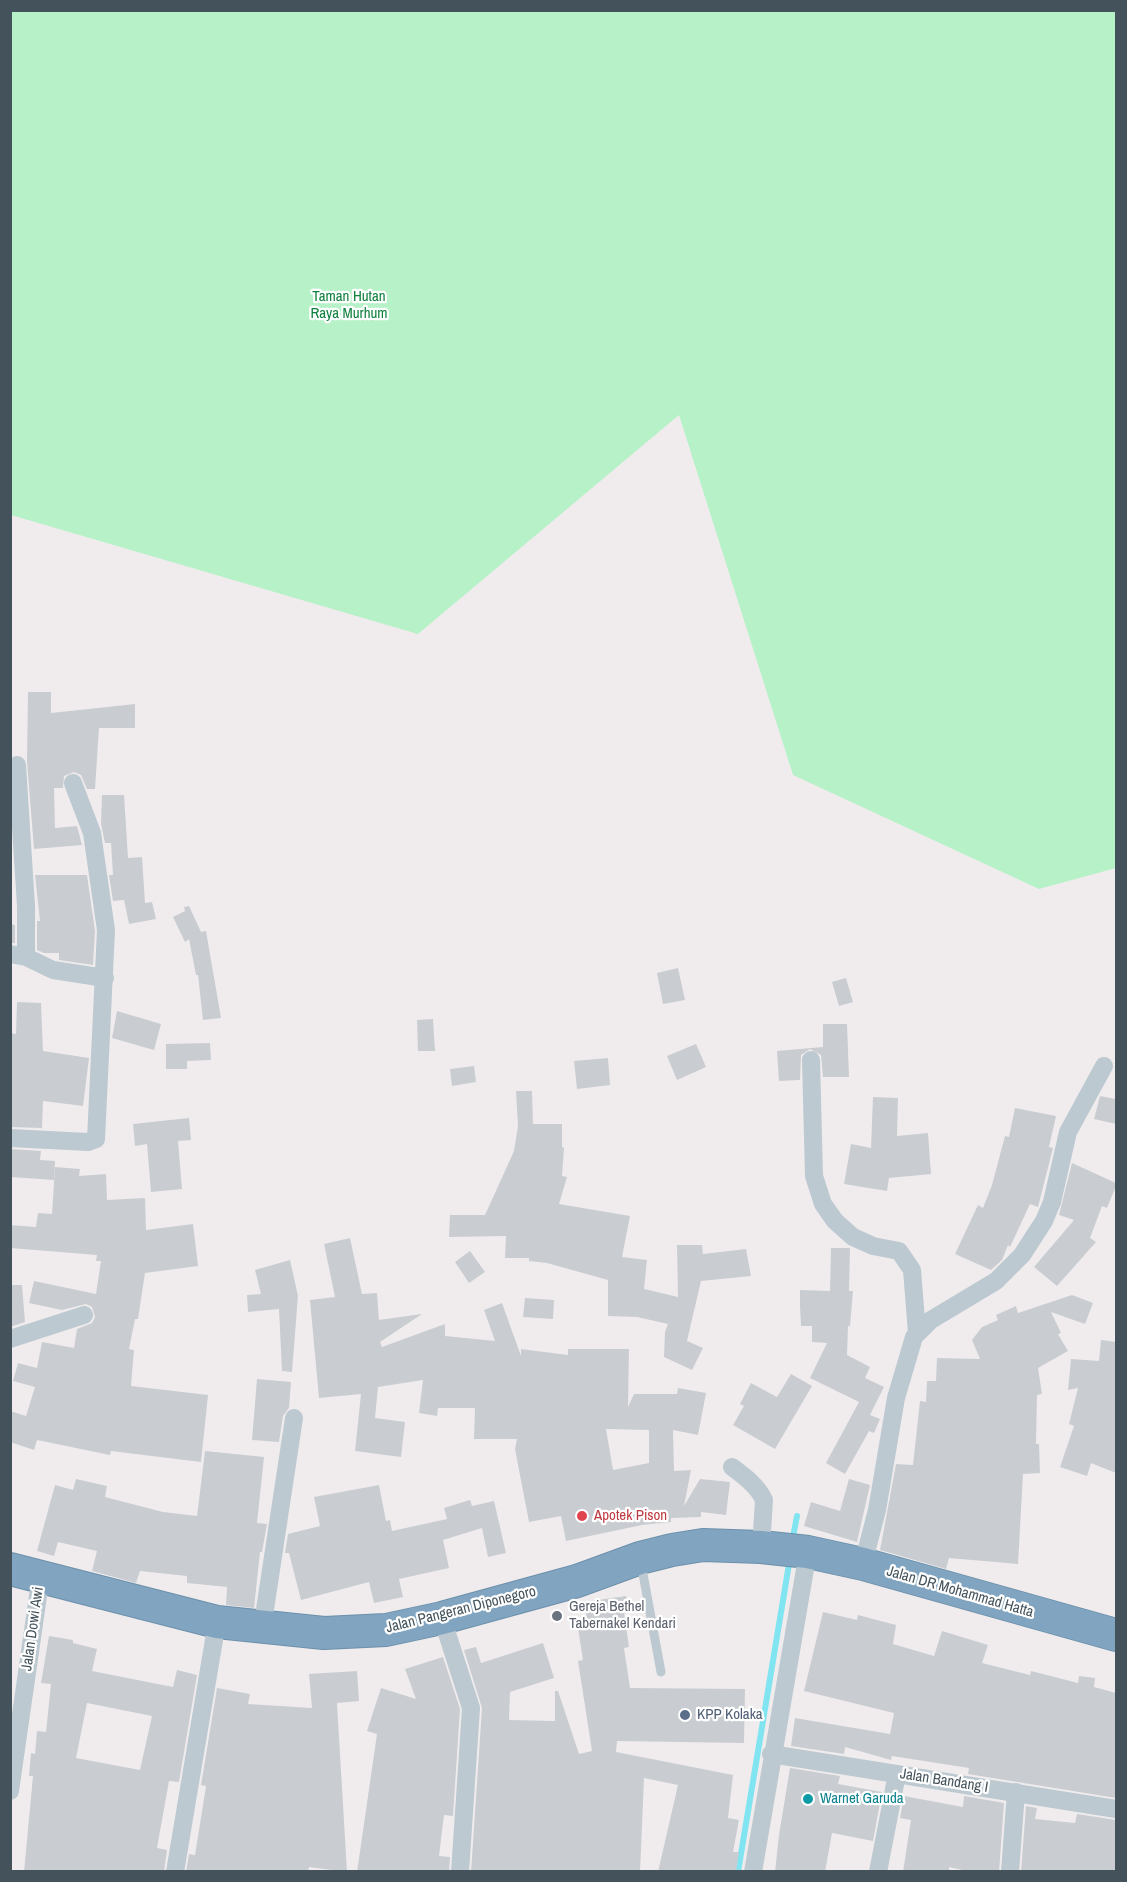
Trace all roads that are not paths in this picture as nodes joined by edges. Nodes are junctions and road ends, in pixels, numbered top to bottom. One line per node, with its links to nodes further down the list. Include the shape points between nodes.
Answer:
1 (17, 765): 3 (street, via 26,906)
2 (73, 783): 4 (street, via 92,832 97,858 106,930)
3 (18, 955): 4 (street, via 53,970)
4 (105, 978): 7 (street, via 95,1141)
5 (811, 1060): 9 (street, via 816,1188 835,1221 853,1237 899,1251 912,1270)
6 (1104, 1066): 9 (street, via 1068,1132 1052,1202 1022,1255 996,1281 931,1320)
7 (10, 1138)
8 (84, 1315): 10 (street)
9 (917, 1333): 15 (street, via 896,1398 877,1510)
10 (10, 1339)
11 (294, 1418): 20 (street)
12 (732, 1467): 13 (street, via 764,1500)
13 (787, 1550): 14 (highway, Jalan Pangeran Diponegoro, via 703,1545); 15 (highway, Jalan DR Mohammad Hatta); 23 (street)
14 (640, 1558): 18 (highway, Jalan Pangeran Diponegoro, via 577,1581); 22 (lane)
15 (863, 1564): 21 (highway, Jalan DR Mohammad Hatta)
16 (10, 1569): 17 (highway, Jalan Pangeran Diponegoro)
17 (41, 1575): 19 (highway, Jalan Pangeran Diponegoro); 25 (street, Jalan Dowi Awi)
18 (442, 1618): 20 (highway, Jalan Pangeran Diponegoro, via 386,1630 324,1633); 29 (street, via 471,1708)
19 (217, 1622): 20 (highway, Jalan Pangeran Diponegoro); 28 (street)
20 (262, 1629)
21 (1116, 1635)
22 (661, 1672)
23 (771, 1754): 24 (street, Jalan Bandang I); 30 (street)
24 (897, 1774): 26 (street, Jalan Bandang I); 31 (street)
25 (10, 1791)
26 (1016, 1792): 27 (street, Jalan Bandang I); 32 (street)
27 (1116, 1809)
28 (175, 1872)
29 (460, 1872)
30 (753, 1872)
31 (878, 1872)
32 (1010, 1872)

